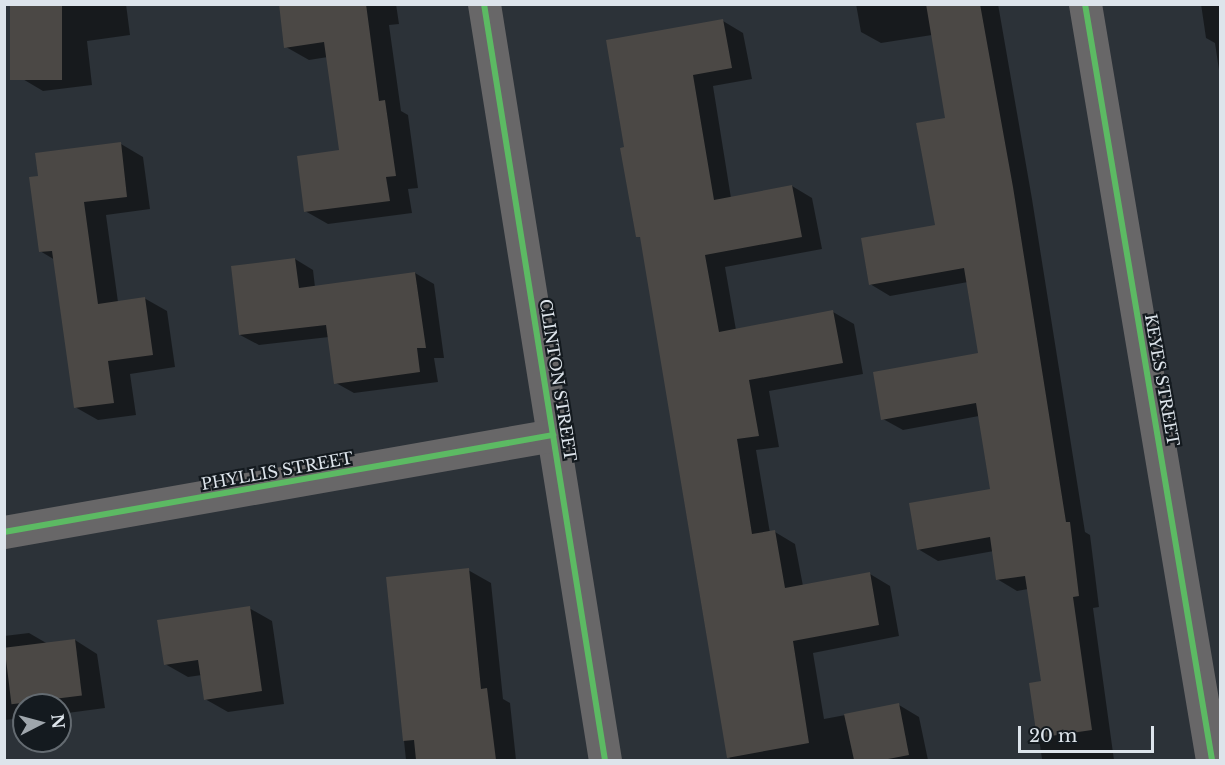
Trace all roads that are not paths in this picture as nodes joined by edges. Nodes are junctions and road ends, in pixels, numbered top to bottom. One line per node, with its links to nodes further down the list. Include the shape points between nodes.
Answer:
1 (483, 4): 3 (street, CLINTON STREET)
2 (1085, 4): 6 (street, KEYES STREET)
3 (554, 435): 4 (street, PHYLLIS STREET); 5 (street, CLINTON STREET)
4 (4, 532)
5 (605, 760)
6 (1212, 760)

